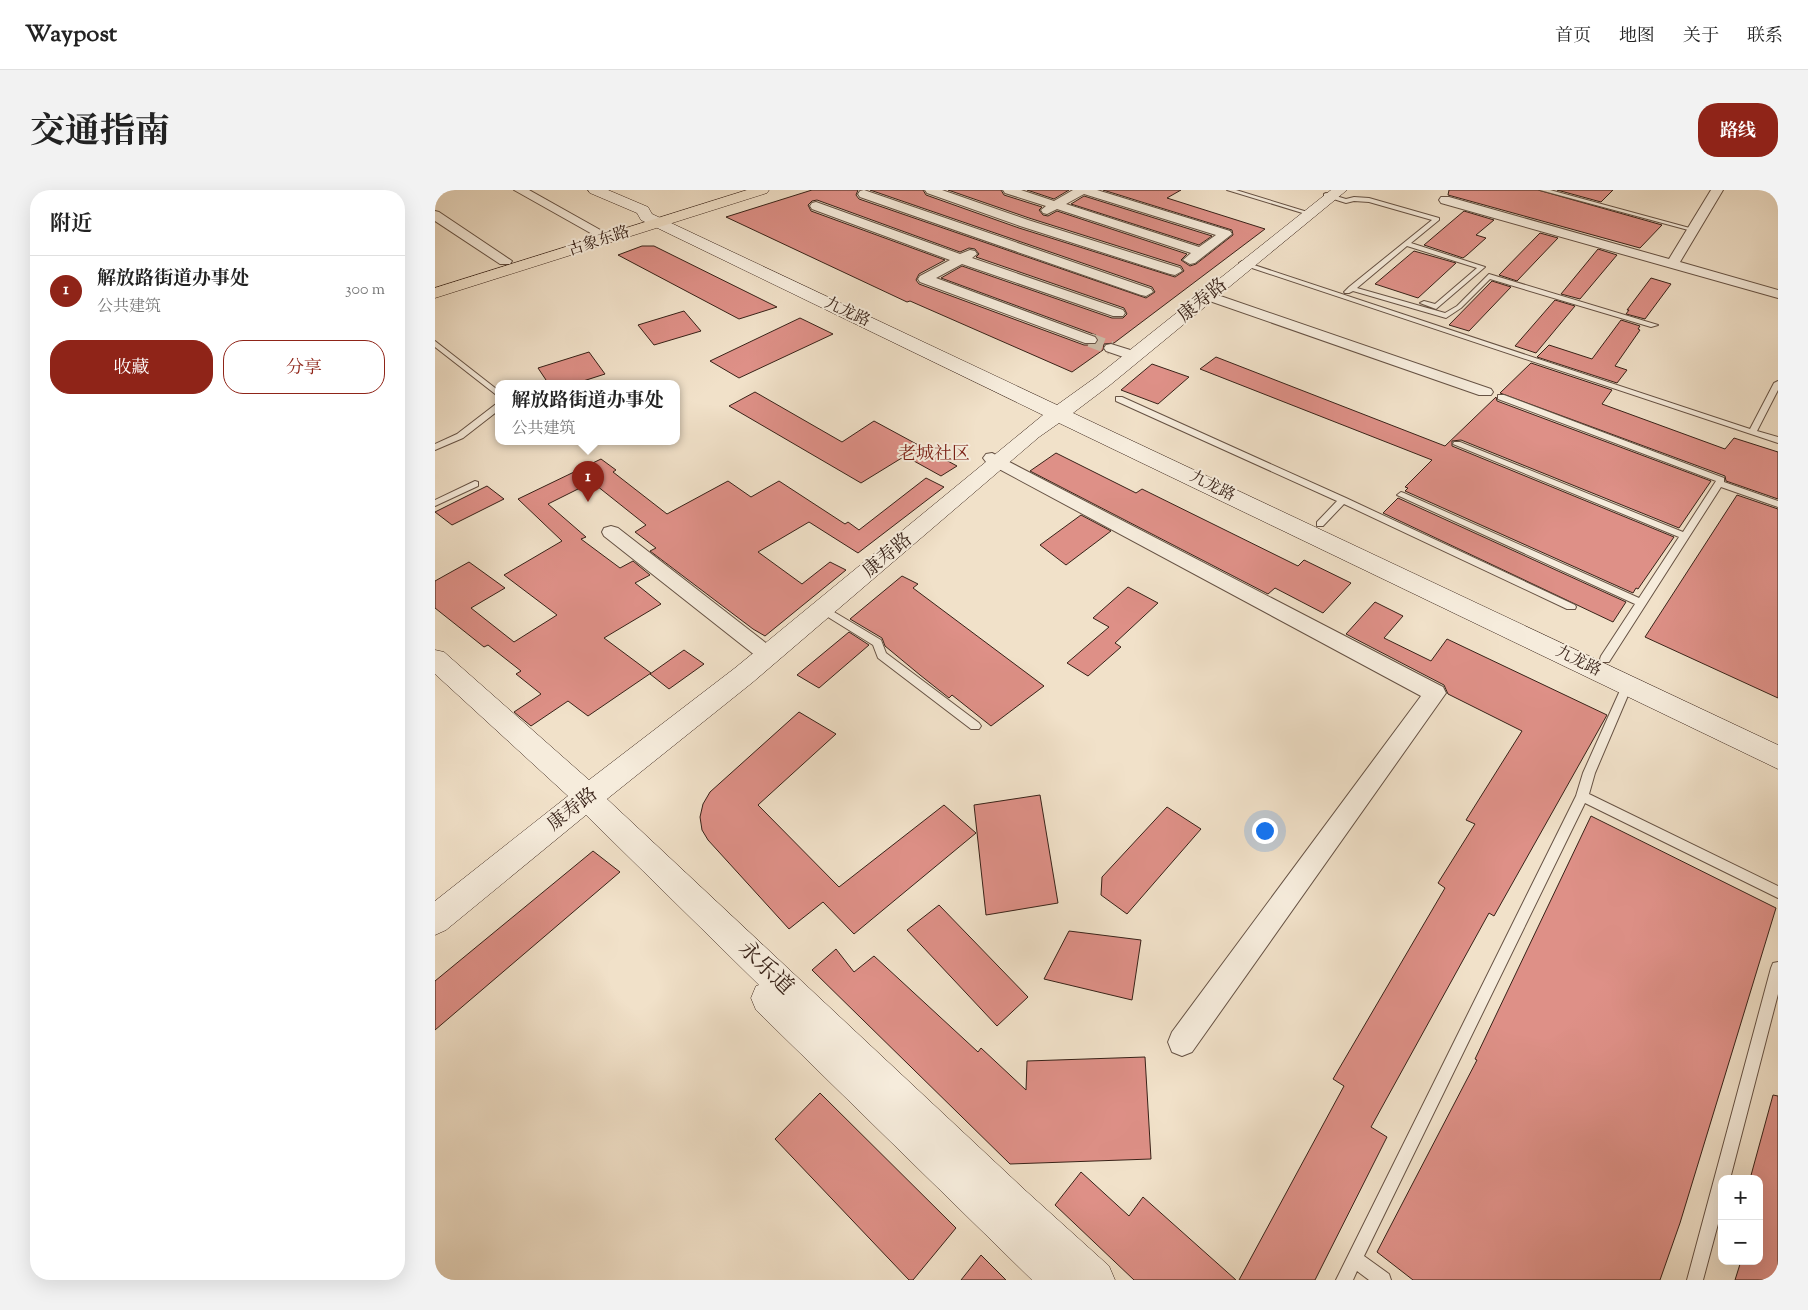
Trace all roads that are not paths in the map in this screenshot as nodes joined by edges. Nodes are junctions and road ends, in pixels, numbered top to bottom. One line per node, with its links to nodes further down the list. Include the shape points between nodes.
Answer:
1 (520, 190): 21 (street)
2 (595, 190): 18 (street, 九龙路)
3 (734, 190): 18 (main road, 古象东路)
4 (762, 190): 18 (main road, 古象东路)
5 (931, 190): 19 (street)
6 (1009, 190): 14 (street)
7 (1083, 190): 14 (street); 24 (street, via 1225,234)
8 (1231, 190): 16 (lane)
9 (1543, 190): 20 (lane)
10 (1717, 190): 20 (street)
11 (1333, 193): 16 (street, 康寿路); 23 (lane, via 1346,201 1369,200 1437,219)
12 (863, 194): 22 (street)
13 (1445, 200): 28 (street)
14 (1056, 205): 19 (street); 24 (street)
15 (817, 206): 25 (street)
16 (1309, 213): 27 (street, 康寿路)
17 (435, 215): 26 (street)
18 (663, 217): 21 (main road, 古象东路); 33 (main road, 古象东路); 46 (street, 九龙路)
19 (1024, 223): 22 (street); 29 (street)
20 (1694, 230): 28 (street)
21 (598, 232): 26 (main road, 古象东路)
22 (995, 240): 25 (street); 32 (street)
23 (1406, 244): 31 (lane); 31 (lane, via 1482,267 1436,307)
24 (1201, 252): 29 (street)
25 (961, 259): 37 (street); 37 (street, via 925,279 1087,339)
26 (505, 261): 30 (main road, 古象东路)
27 (1245, 264): 35 (street, 康寿路); 36 (lane)
28 (1673, 264): 34 (street)
29 (1175, 271): 32 (street)
30 (435, 283)
31 (1354, 286): 36 (lane); 38 (lane, via 1445,316 1459,307 1489,276)
32 (1146, 292): 37 (street)
33 (435, 293)
34 (1778, 294)
35 (1207, 295): 42 (street); 46 (street, 康寿路, via 1125,352)
36 (1341, 296): 49 (lane)
37 (1118, 312)
38 (1654, 325)
39 (435, 343): 41 (lane)
40 (1778, 383): 45 (lane)
41 (495, 392)
42 (1485, 392)
43 (1501, 397): 54 (lane, via 1721,480)
44 (1119, 399): 57 (lane)
45 (1768, 404): 47 (lane); 49 (lane)
46 (1063, 406): 53 (street, 康寿路); 60 (street, 九龙路); 70 (street, 九龙路)
47 (1778, 407)
48 (495, 409): 52 (lane, via 460,436)
49 (1753, 432): 50 (lane)
50 (1778, 440)
51 (1457, 444): 62 (lane)
52 (435, 446)
53 (995, 460): 64 (street, 康寿路); 80 (street, via 1435,693)
54 (1719, 483): 59 (lane); 62 (lane)
55 (475, 484): 58 (lane)
56 (1401, 494): 63 (lane)
57 (1343, 500): 60 (lane); 65 (lane)
58 (435, 503)
59 (1778, 504)
60 (1320, 524): 68 (street, 九龙路)
61 (611, 532): 66 (street)
62 (1685, 536): 63 (lane)
63 (1641, 603): 68 (lane)
64 (820, 607): 66 (street, 康寿路); 71 (lane, via 877,644 882,655)
65 (1571, 607)
66 (765, 652): 75 (street, 康寿路)
67 (435, 659): 75 (street, 永乐道)
68 (1605, 659): 72 (street, 九龙路)
69 (435, 675): 75 (street, 永乐道, via 537,767)
70 (1627, 686): 73 (street, 九龙路); 74 (lane)
71 (975, 726)
72 (1778, 740)
73 (1778, 758)
74 (1582, 796): 76 (lane); 81 (lane)
75 (578, 799): 77 (street, 康寿路); 78 (street, 康寿路); 82 (street, 永乐道, via 600,834); 83 (street, 永乐道)
76 (1778, 892)
77 (435, 907)
78 (435, 920)
79 (1778, 968): 86 (lane)
80 (1181, 1042)
81 (1354, 1259): 84 (lane); 85 (lane)
82 (1061, 1280)
83 (1095, 1280)
84 (1344, 1280)
85 (1383, 1280)
86 (1695, 1280)

